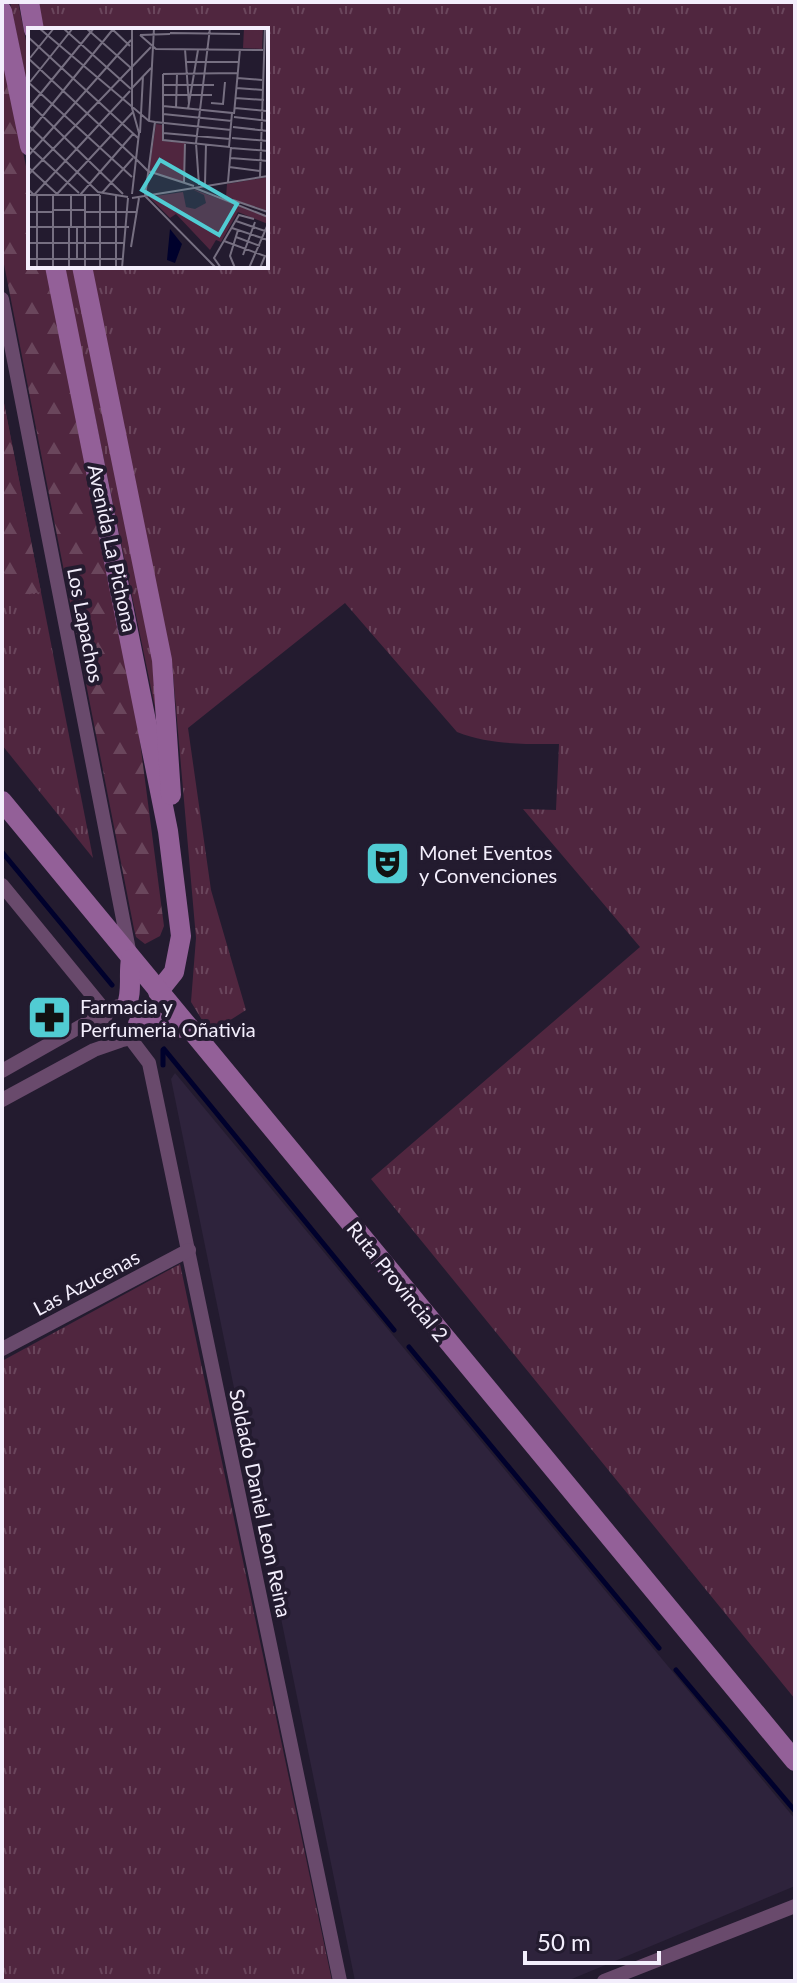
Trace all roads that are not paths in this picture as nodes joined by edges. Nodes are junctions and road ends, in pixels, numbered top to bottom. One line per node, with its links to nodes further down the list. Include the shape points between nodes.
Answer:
1 (29, 2): 3 (main road)
2 (2, 11): 4 (main road)
3 (34, 28)
4 (28, 136)
5 (55, 268): 9 (main road, Avenida La Pichona)
6 (82, 268): 9 (main road, Avenida La Pichona, via 162,660 171,754)
7 (2, 299): 11 (street, Los Lapachos)
8 (2, 801): 11 (main road, Ruta Provincial 2)
9 (168, 831): 12 (main road, Avenida La Pichona, via 181,936 174,972)
10 (2, 885): 13 (street)
11 (131, 959): 12 (main road, Ruta Provincial 2); 13 (main road, via 130,998)
12 (158, 992): 14 (main road, Ruta Provincial 2)
13 (116, 1010): 15 (street, via 135,1013); 15 (street, via 103,1023 106,1033); 16 (street)
14 (190, 1028): 15 (main road, via 155,1021); 20 (main road, Ruta Provincial 2)
15 (130, 1034): 17 (street); 18 (street, Soldado Daniel Leon Reina, via 149,1063)
16 (2, 1071)
17 (2, 1100)
18 (189, 1250): 19 (street, Las Azucenas); 22 (street, Soldado Daniel Leon Reina)
19 (2, 1349)
20 (795, 1761)
21 (795, 1906): 23 (street)
22 (340, 1981)
23 (604, 1981)

